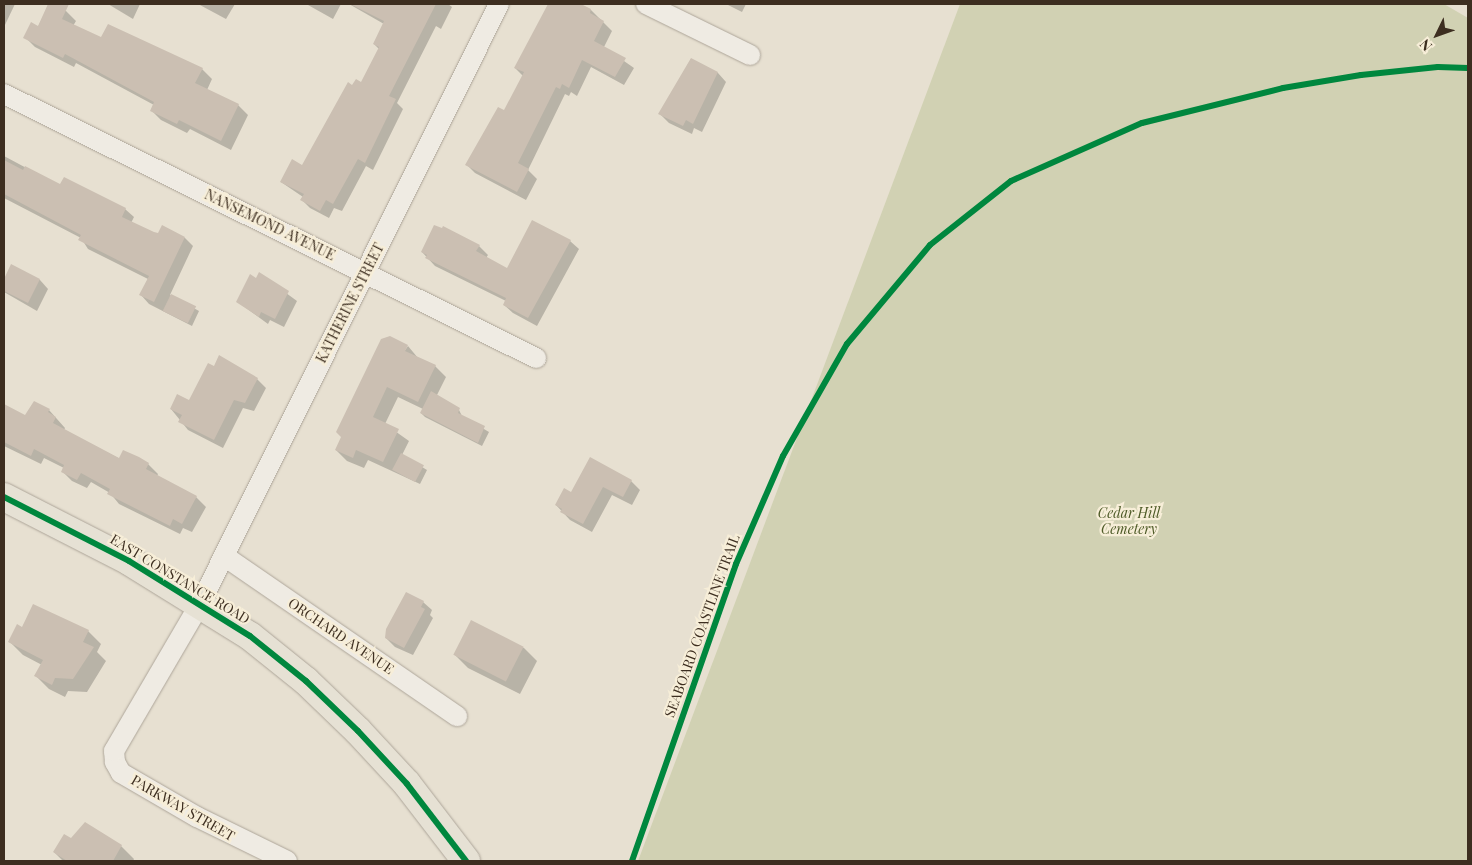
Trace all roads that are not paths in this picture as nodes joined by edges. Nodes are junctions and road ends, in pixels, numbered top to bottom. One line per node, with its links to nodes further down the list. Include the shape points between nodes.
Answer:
1 (499, 4): 5 (street, KATHERINE STREET)
2 (646, 4): 3 (street)
3 (750, 55)
4 (4, 94): 5 (street, NANSEMOND AVENUE)
5 (366, 272): 6 (street, NANSEMOND AVENUE); 8 (street, KATHERINE STREET)
6 (536, 358)
7 (4, 497): 9 (main road, EAST CONSTANCE ROAD)
8 (224, 556): 9 (street, KATHERINE STREET); 10 (street, ORCHARD AVENUE)
9 (201, 602): 11 (street, PARKWAY STREET, via 127,726 114,752 115,762 121,773 197,817); 12 (main road, EAST CONSTANCE ROAD, via 306,681 358,731 407,784)
10 (457, 716)
11 (287, 861)
12 (466, 861)

